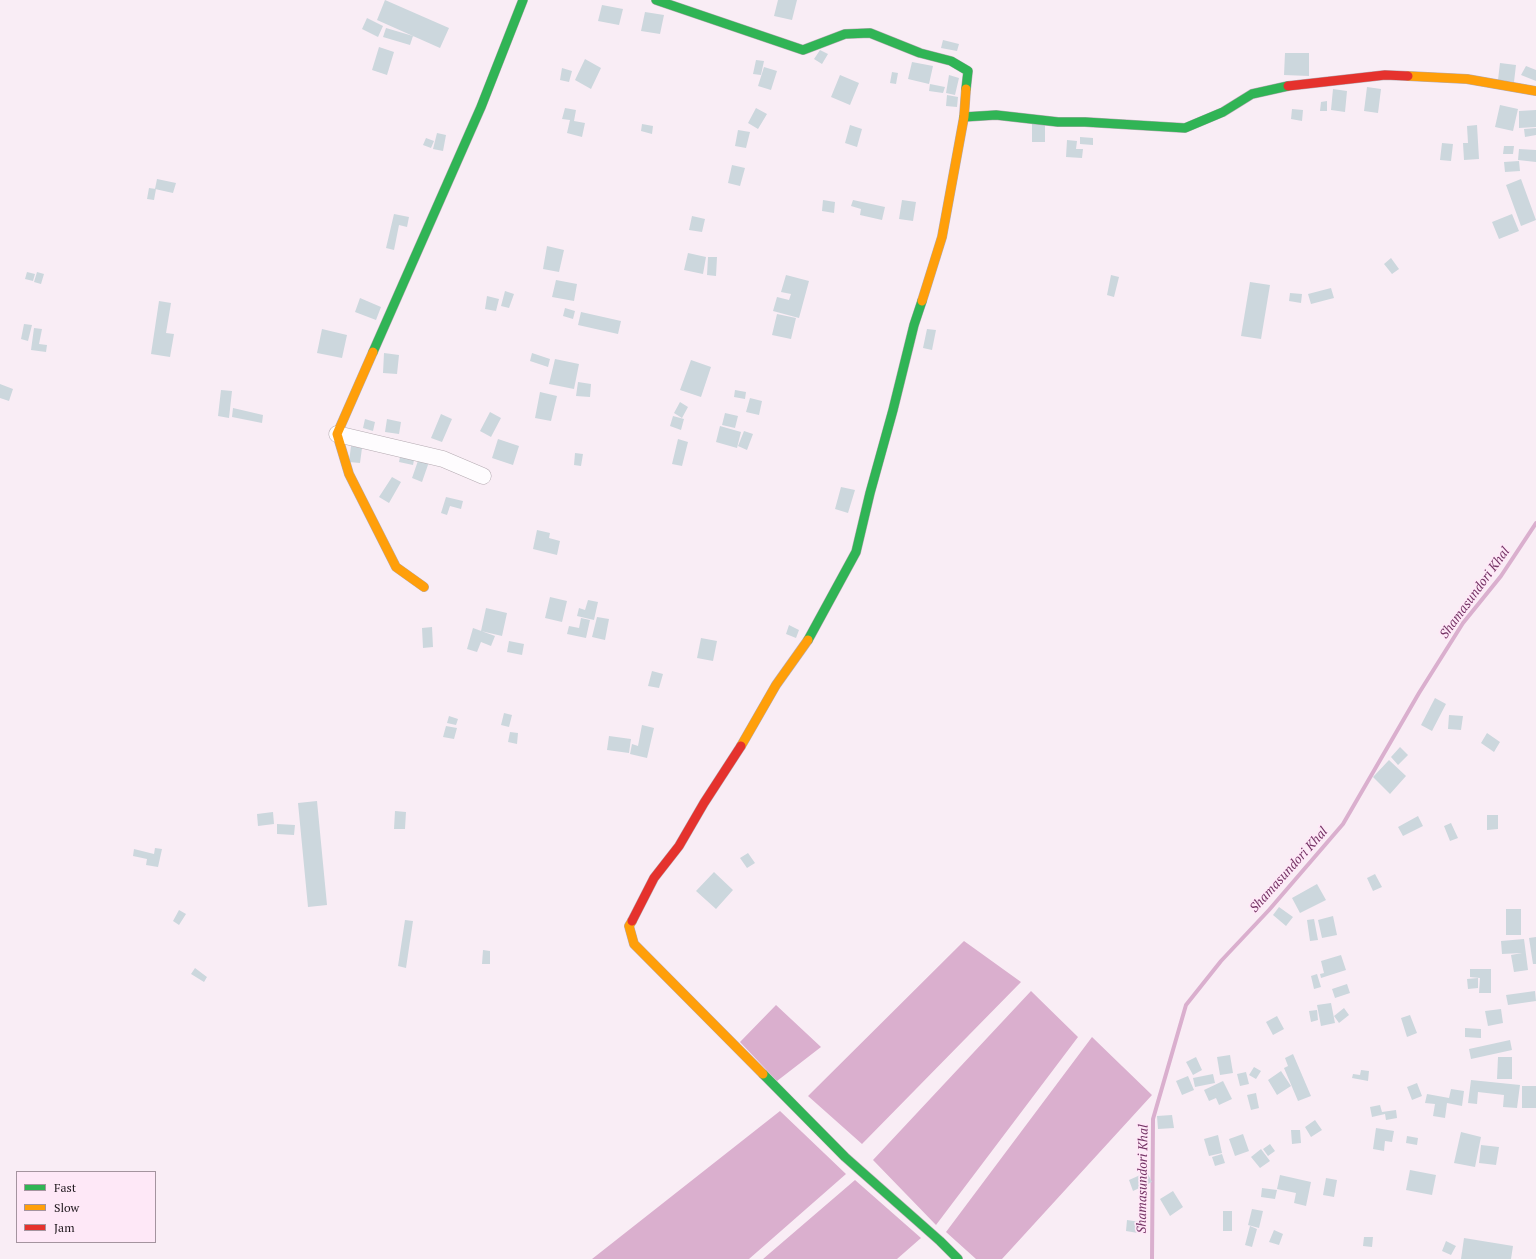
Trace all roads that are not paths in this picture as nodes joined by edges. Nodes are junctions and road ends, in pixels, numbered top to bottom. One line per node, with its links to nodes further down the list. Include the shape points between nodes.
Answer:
1 (523, 0): 5 (street, via 472,128)
2 (656, 0): 4 (street, via 803,50 845,34 870,33 920,53 951,61 968,71)
3 (1536, 91): 4 (street, via 1467,79 1385,75 1295,85 1252,94 1223,112 1185,128 1058,122 996,115)
4 (964, 117): 8 (street, via 942,237 914,325 856,552 810,637 776,684 746,738 679,846 654,878 629,926 634,944 723,1035 845,1157)
5 (337, 434): 6 (street, via 443,459); 7 (street, via 349,474 396,567)
6 (483, 476)
7 (424, 587)
8 (958, 1259)

